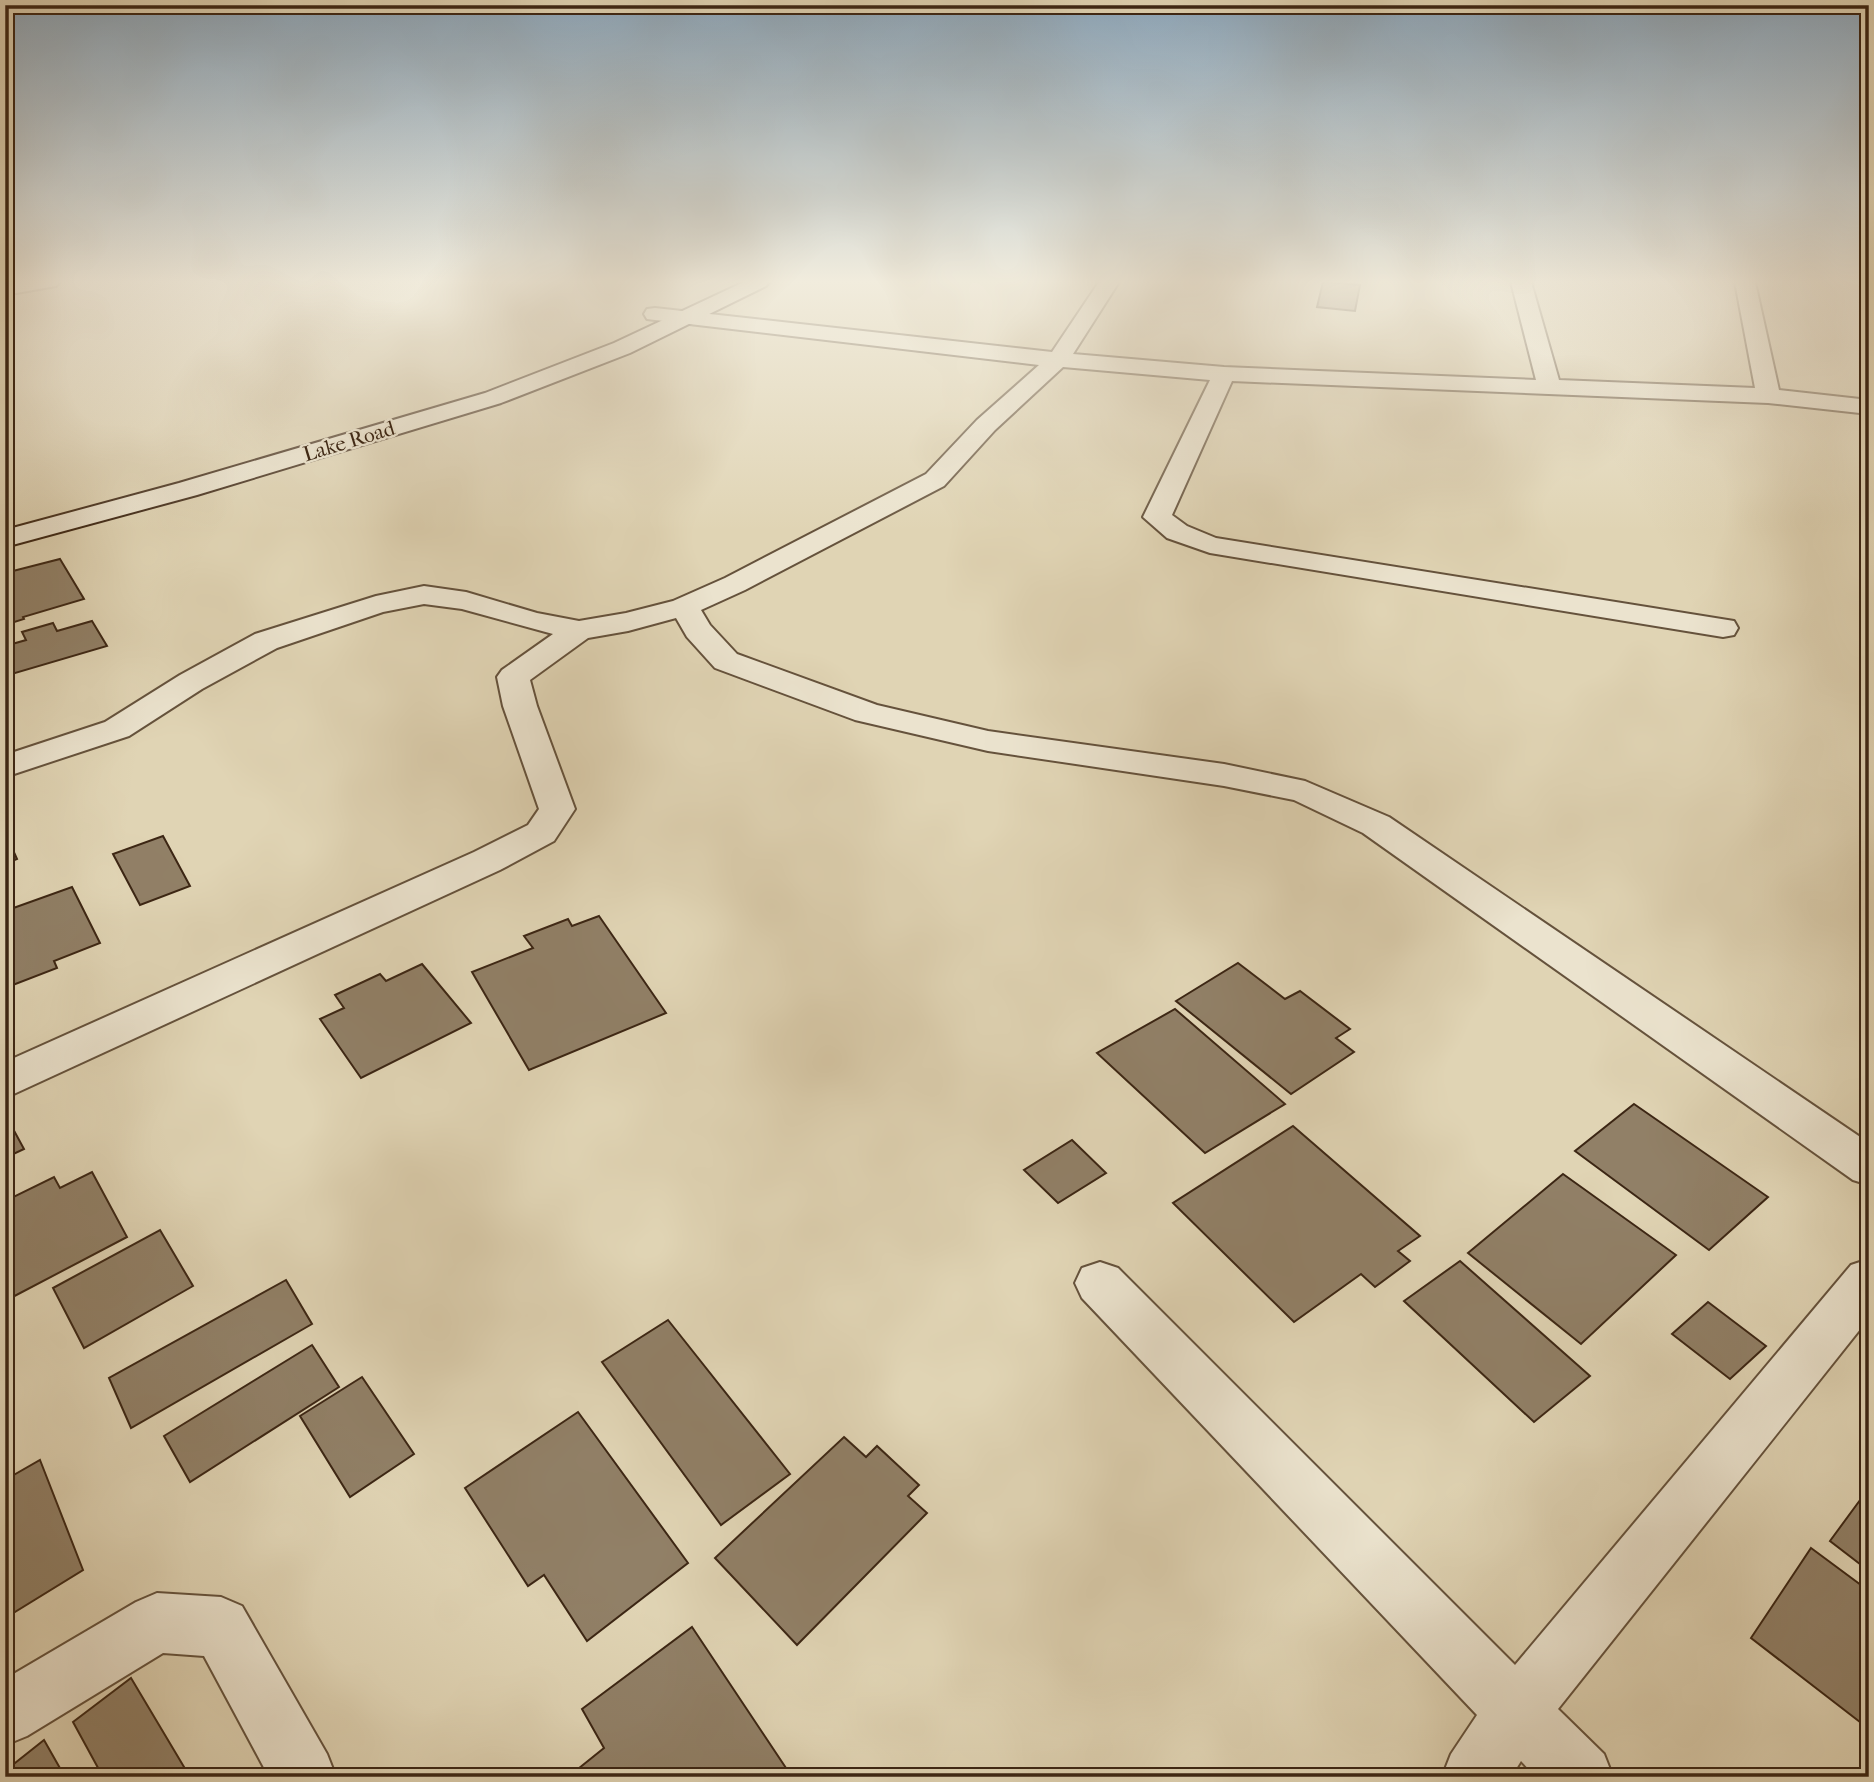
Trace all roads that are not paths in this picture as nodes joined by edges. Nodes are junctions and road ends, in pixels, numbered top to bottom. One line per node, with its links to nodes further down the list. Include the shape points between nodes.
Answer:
1 (530, 365): 11 (street, Lake Road)
2 (577, 365): 14 (street, Lake Road, via 492,398)
3 (1052, 365): 15 (street, via 986,425 935,480 835,535)
4 (1119, 365): 7 (street)
5 (1544, 365): 8 (street)
6 (1762, 365): 9 (street)
7 (1224, 374): 8 (street); 16 (street, via 1157,517 1177,532 1210,545)
8 (1549, 385): 9 (street)
9 (1768, 396): 10 (street)
10 (1869, 407)
11 (225, 454)
12 (134, 480): 13 (street)
13 (5, 516)
14 (5, 539)
15 (684, 607): 17 (street); 20 (street, via 726,661 867,713 988,741 1224,775 1305,792 1376,825)
16 (1723, 628)
17 (579, 630): 18 (street, via 424,594 376,605 267,641 117,729); 19 (street, via 513,677 557,809 541,834)
18 (5, 767)
19 (5, 1081)
20 (1869, 1167)
21 (1869, 1280): 23 (street)
22 (1100, 1283): 23 (street)
23 (1517, 1712): 26 (street); 27 (street)
24 (5, 1714): 25 (street, via 157,1623 220,1627)
25 (304, 1777)
26 (1475, 1777)
27 (1581, 1777)

